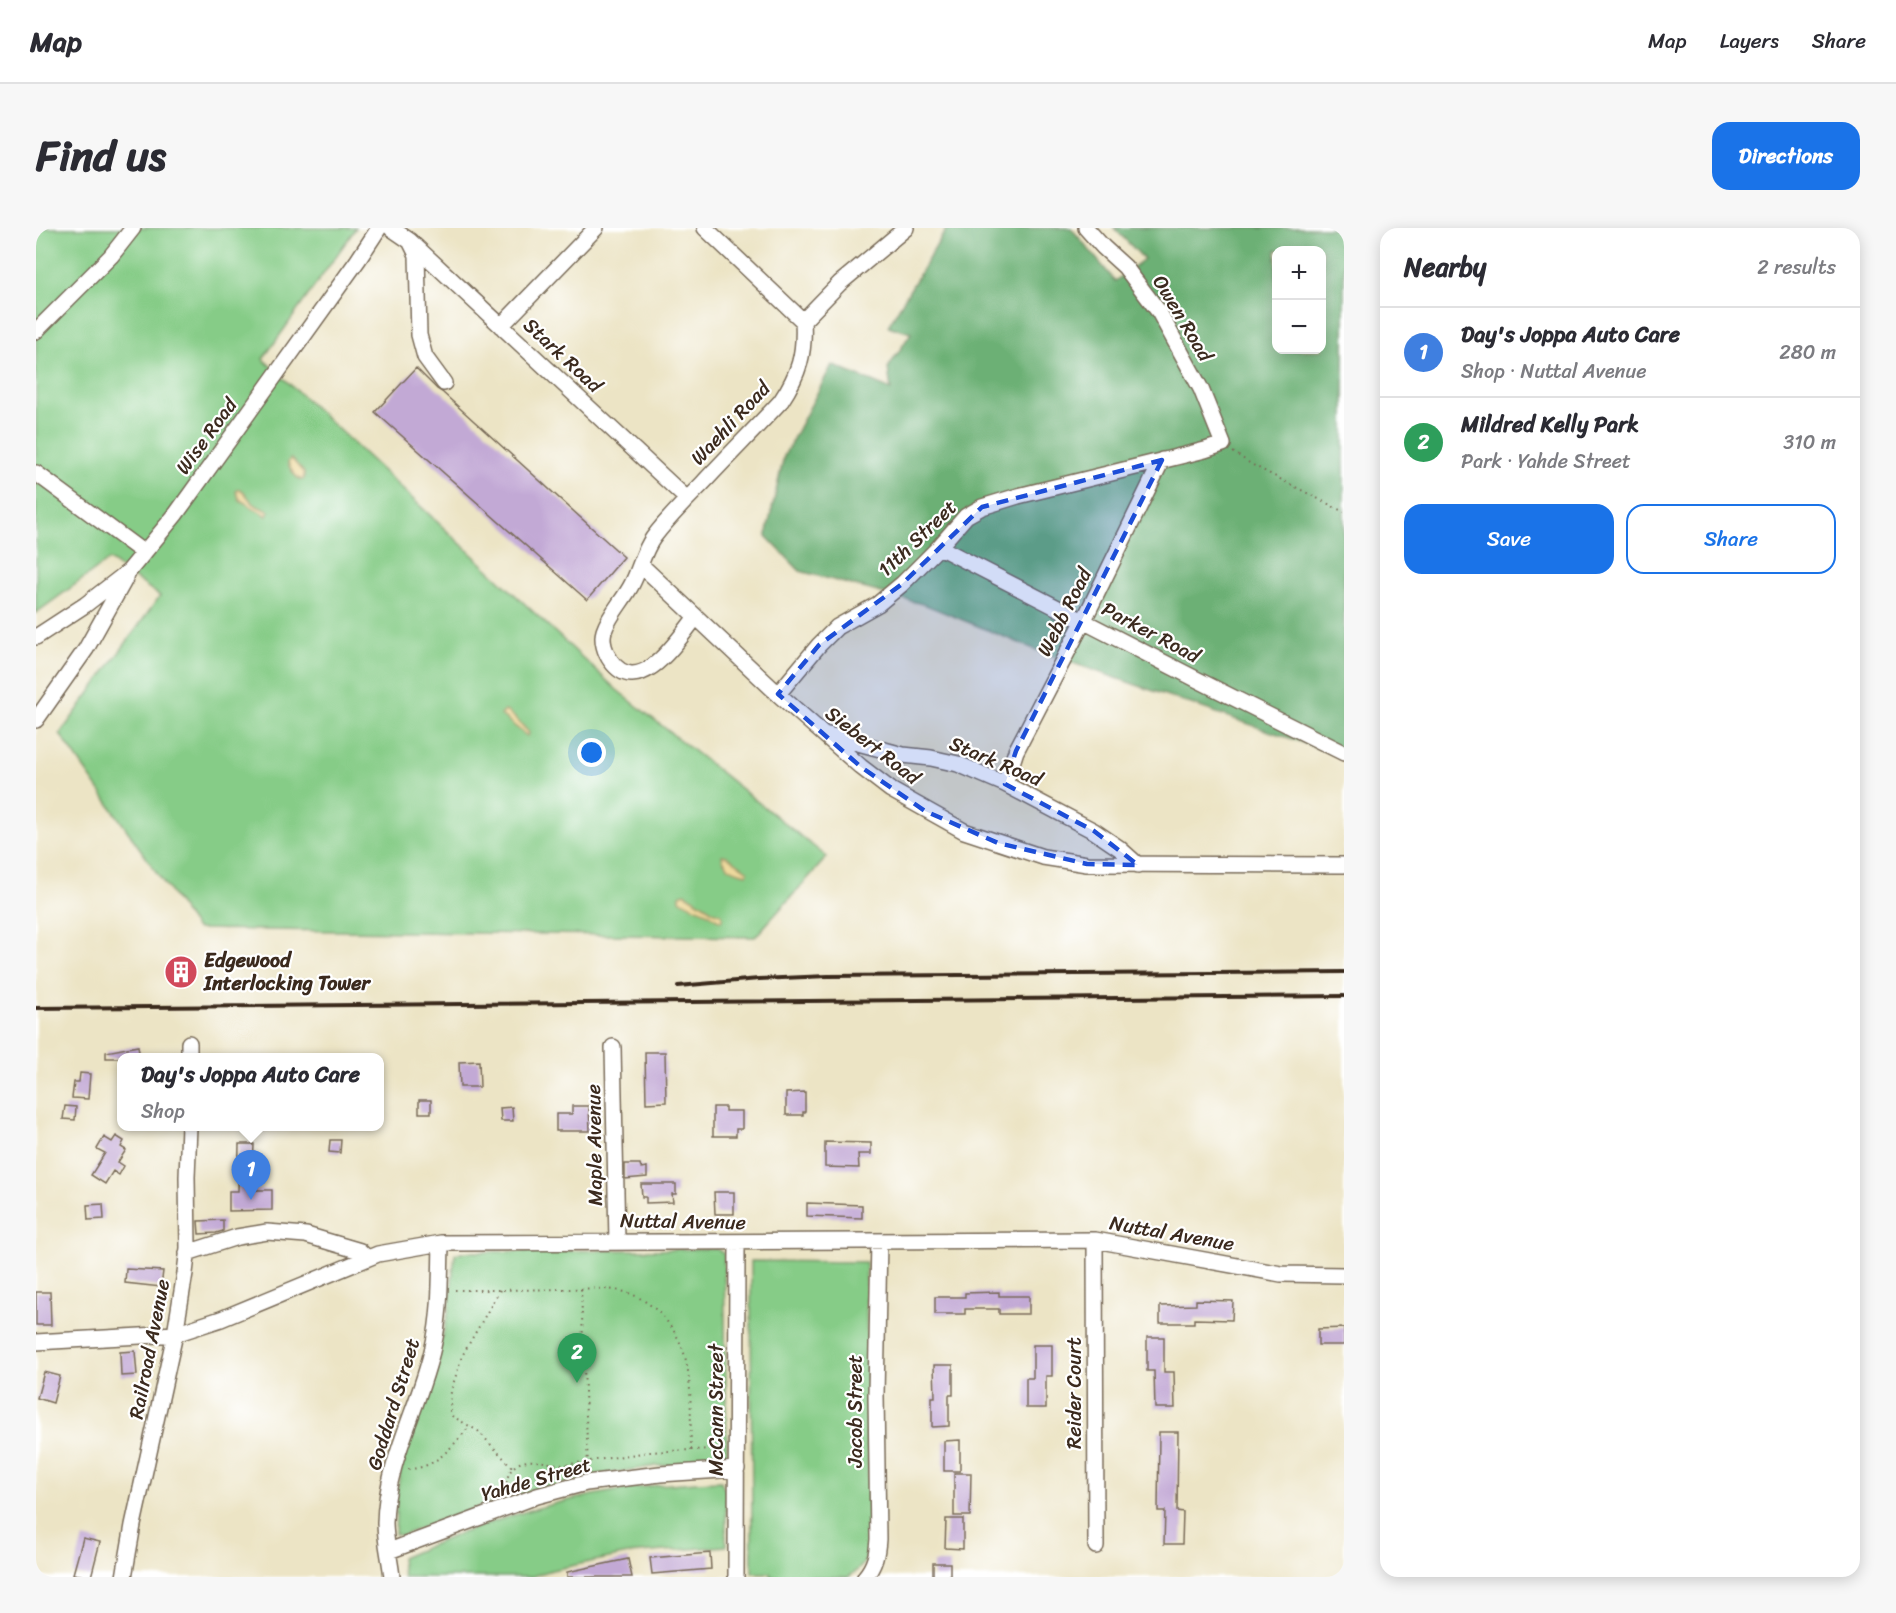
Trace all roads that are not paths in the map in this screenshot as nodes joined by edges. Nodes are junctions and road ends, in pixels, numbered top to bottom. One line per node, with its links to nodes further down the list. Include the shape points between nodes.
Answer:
1 (133, 228): 11 (street, via 111,256)
2 (379, 228): 18 (street, Wise Road, via 176,514)
3 (391, 228): 8 (street)
4 (596, 228): 10 (street)
5 (705, 228): 9 (street)
6 (906, 228): 9 (street)
7 (1086, 228): 13 (street, Owen Road, via 1125,267 1159,312 1201,388)
8 (410, 241): 10 (street, Stark Road); 12 (street, via 417,255 419,335 425,357)
9 (803, 321): 16 (street, Waehli Road, via 801,359 790,388)
10 (501, 326): 16 (street, Stark Road)
11 (36, 331)
12 (444, 383)
13 (1223, 444): 14 (street, 11th Street)
14 (1162, 460): 17 (street, 11th Street, via 982,507 966,516); 22 (street, Webb Road)
15 (36, 473): 18 (street)
16 (687, 499): 19 (street, Waehli Road, via 654,537)
17 (939, 547): 22 (street, Parker Road); 24 (street, 11th Street, via 878,604 837,627)
18 (144, 553): 20 (street, Wise Road)
19 (641, 565): 21 (street, Siebert Road); 21 (street, Waehli Road, via 603,633 604,646 620,670 641,673 650,669)
20 (129, 571): 23 (street, Wise Road); 25 (street, via 86,649)
21 (696, 617): 24 (street, Siebert Road)
22 (1084, 620): 29 (street, Parker Road); 30 (street, Webb Road, via 1026,730)
23 (36, 637)
24 (778, 694): 28 (street, Siebert Road)
25 (54, 696): 26 (street); 27 (street)
26 (36, 702)
27 (36, 720)
28 (823, 734): 30 (street, Stark Road, via 903,755 958,764); 31 (street, Siebert Road, via 891,790 964,831 1043,857 1087,864)
29 (1344, 753)
30 (1005, 784): 31 (street, Stark Road, via 1094,831)
31 (1138, 865): 32 (street, Siebert Road)
32 (1344, 865)
33 (613, 1047): 36 (street, Maple Avenue)
34 (189, 1131): 40 (street, Railroad Avenue)
35 (1095, 1240): 37 (street, Nuttal Avenue); 42 (street, Nuttal Avenue, via 1281,1274); 46 (street, Reider Court)
36 (617, 1241): 38 (street, Nuttal Avenue); 39 (street, Nuttal Avenue)
37 (879, 1241): 38 (street, Nuttal Avenue); 51 (street, Jacob Street, via 878,1539 874,1565)
38 (737, 1242): 45 (street, McCann Street)
39 (441, 1243): 41 (street, Nuttal Avenue); 47 (street, Goddard Street, via 437,1329 396,1459 385,1523)
40 (187, 1253): 41 (street, via 267,1232 306,1235 360,1251); 43 (street, Railroad Avenue)
41 (367, 1258): 43 (street, Nuttal Avenue)
42 (1344, 1275)
43 (175, 1334): 44 (street, Nuttal Avenue); 48 (street, Railroad Avenue)
44 (36, 1342)
45 (737, 1469): 47 (street, Yahde Street, via 588,1483 537,1496); 50 (street, McCann Street)
46 (1096, 1546)
47 (388, 1551): 49 (street, Goddard Street)
48 (124, 1577)
49 (392, 1577)
50 (736, 1577)
51 (865, 1577)

